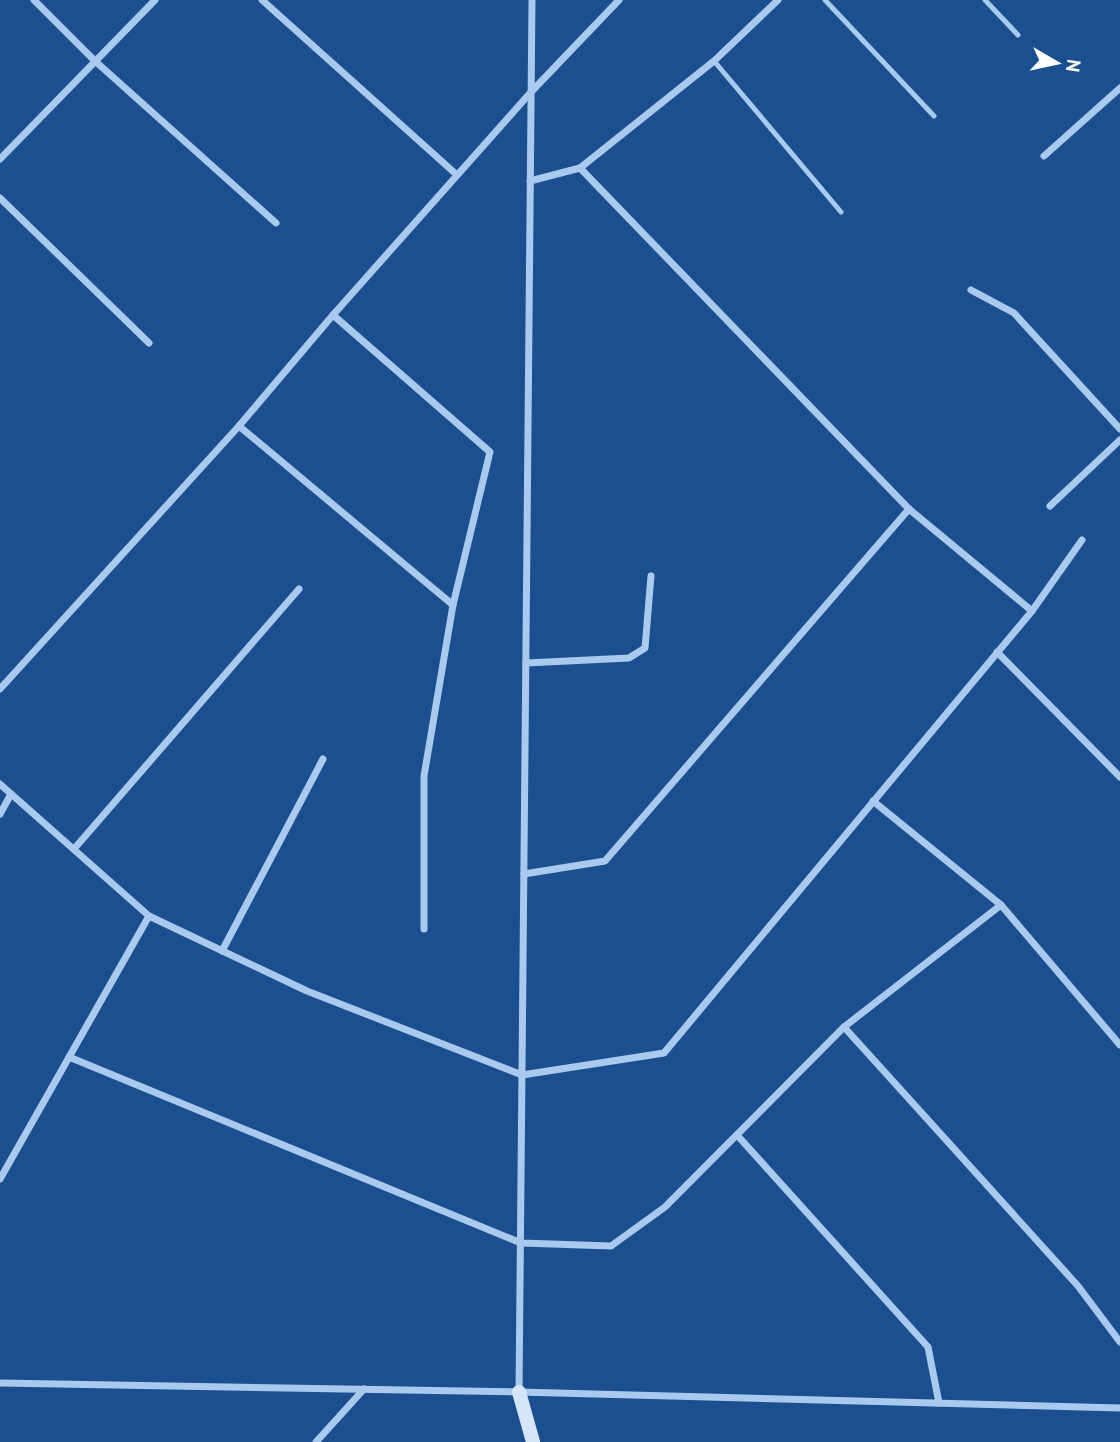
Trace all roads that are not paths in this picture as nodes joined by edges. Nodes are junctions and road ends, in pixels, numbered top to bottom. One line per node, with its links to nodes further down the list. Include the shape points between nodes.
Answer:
1 (34, 0): 10 (street)
2 (155, 0): 10 (street)
3 (262, 0): 18 (street)
4 (532, 0): 13 (street)
5 (619, 0): 13 (street)
6 (778, 0): 11 (street)
7 (825, 0): 14 (lane)
8 (985, 0): 9 (lane)
9 (1018, 35)
10 (96, 61): 16 (street); 22 (street)
11 (714, 61): 17 (street); 21 (lane)
12 (1120, 88): 15 (street)
13 (531, 92): 18 (street); 19 (street)
14 (934, 116)
15 (1044, 156)
16 (0, 159)
17 (580, 169): 19 (street); 30 (street)
18 (457, 175): 24 (street)
19 (530, 181): 37 (street)
20 (0, 198): 25 (street)
21 (841, 212)
22 (276, 223)
23 (971, 290): 27 (street, via 1014,313)
24 (333, 315): 26 (street); 34 (street, via 490,452)
25 (149, 343)
26 (239, 426): 34 (street); 38 (street)
27 (1120, 429)
28 (1120, 439): 29 (street)
29 (1050, 506)
30 (909, 509): 35 (street); 46 (street, via 606,861)
31 (1082, 540): 35 (street)
32 (651, 576): 37 (street, via 645,648 629,658)
33 (299, 589): 45 (street)
34 (453, 605): 49 (street, via 424,776)
35 (1032, 611): 36 (street)
36 (998, 652): 40 (street); 43 (street)
37 (526, 663): 46 (street)
38 (0, 689)
39 (323, 759): 50 (street)
40 (1120, 777)
41 (0, 784): 42 (street)
42 (11, 794): 44 (street); 45 (street)
43 (873, 801): 47 (street); 54 (street, via 664,1053)
44 (0, 814)
45 (74, 849): 48 (street)
46 (524, 874): 54 (street)
47 (1001, 905): 51 (street); 52 (street)
48 (149, 916): 50 (street); 53 (street)
49 (424, 929)
50 (222, 951): 54 (street, via 307,991)
51 (844, 1027): 55 (street); 58 (street, via 1078,1286)
52 (1120, 1045)
53 (69, 1057): 56 (street); 57 (street)
54 (522, 1075): 57 (street)
55 (737, 1135): 57 (street, via 665,1207 611,1247); 62 (street, via 928,1348)
56 (0, 1179)
57 (521, 1243): 61 (street)
58 (1120, 1342)
59 (0, 1383): 60 (street)
60 (364, 1389): 61 (street); 64 (street)
61 (519, 1392): 62 (street); 65 (street)
62 (939, 1403): 63 (street)
63 (1120, 1408)
64 (316, 1442)
65 (533, 1442)

